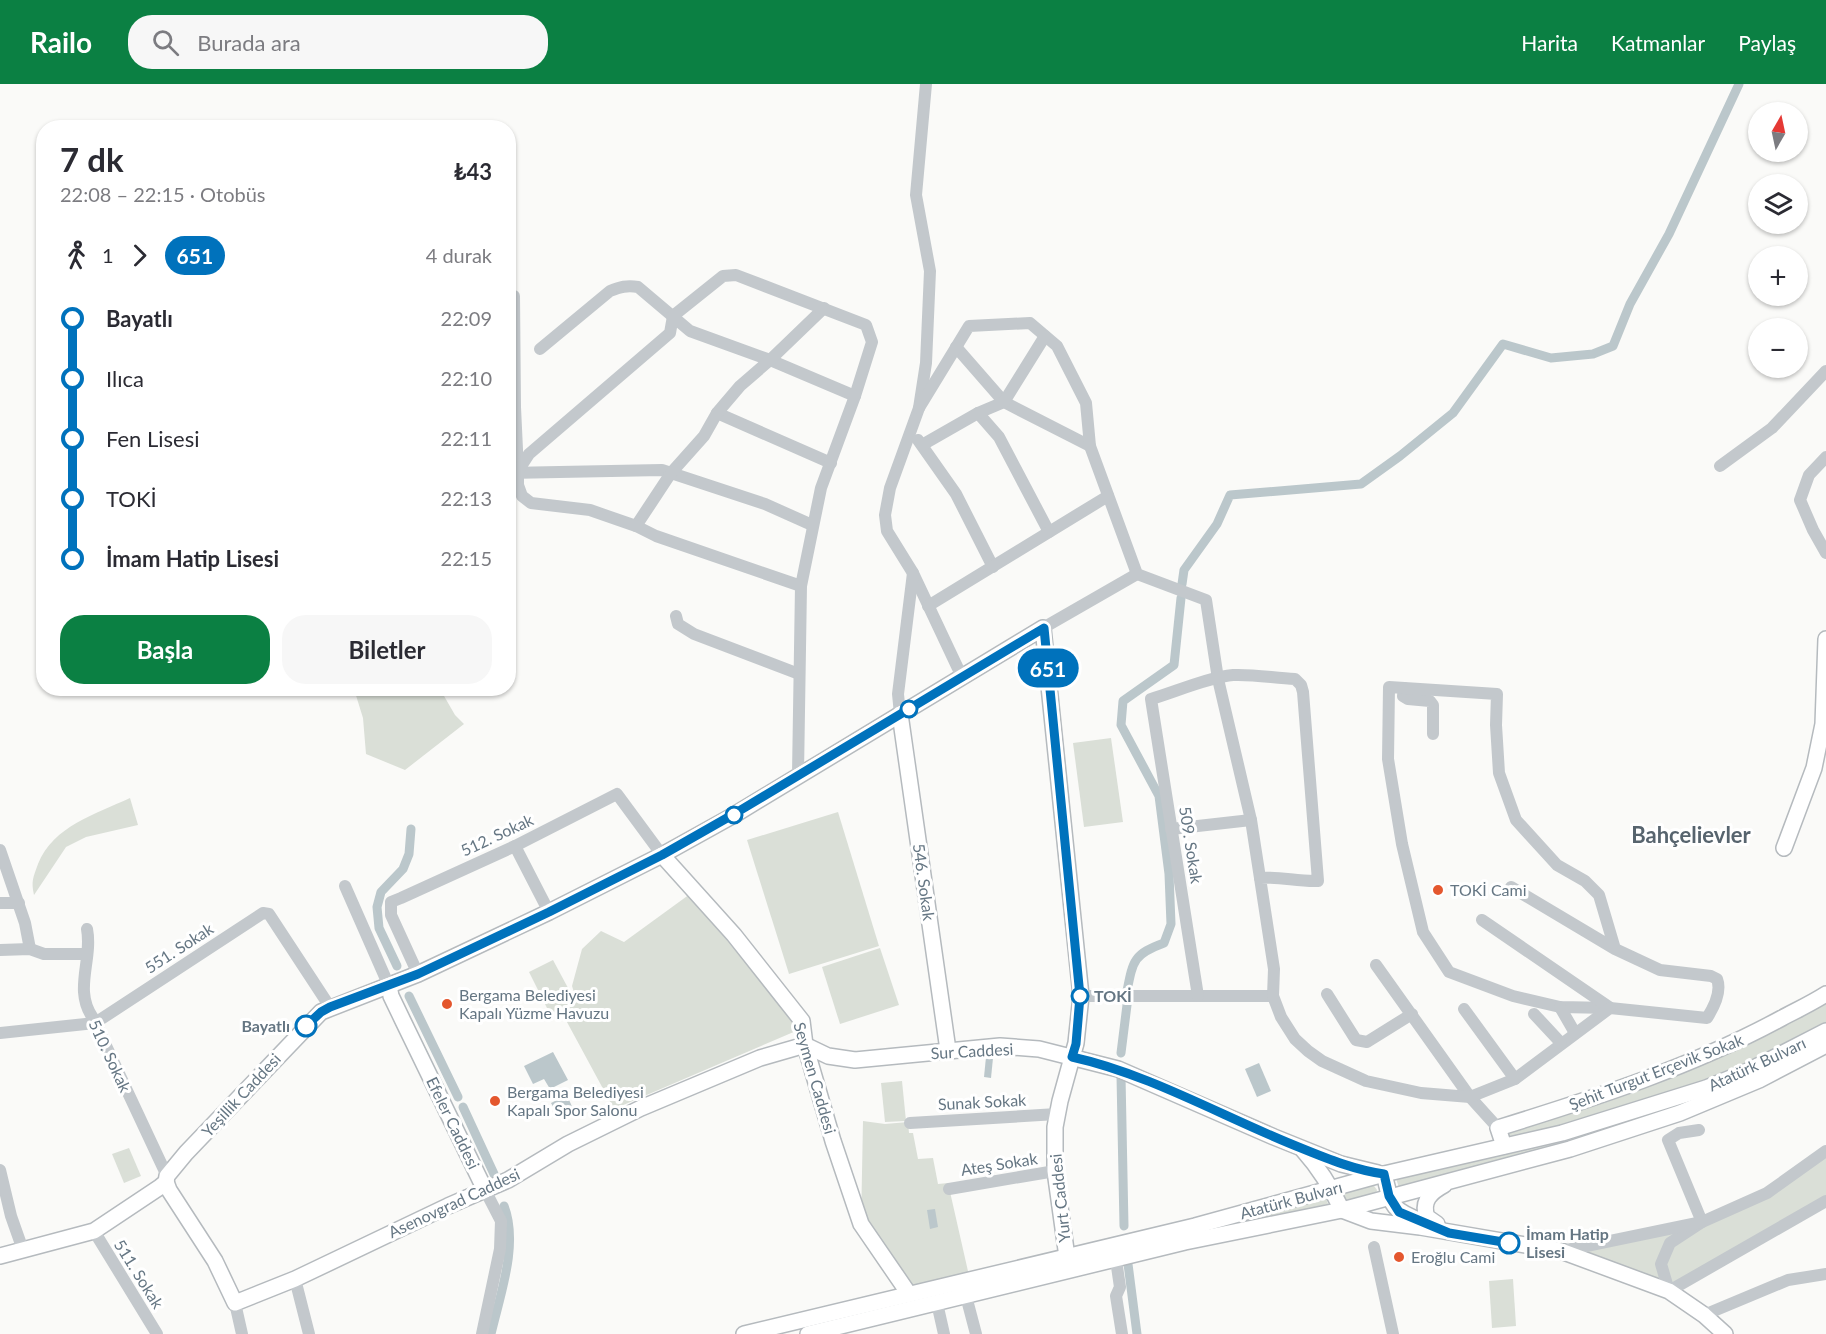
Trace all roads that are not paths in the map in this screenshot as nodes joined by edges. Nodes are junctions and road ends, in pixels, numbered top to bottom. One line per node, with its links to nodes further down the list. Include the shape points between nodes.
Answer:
1 (926, 84): 11 (street, via 916,195 930,271)
2 (824, 308): 3 (street, via 736,275 723,276); 7 (street); 9 (street, via 866,325 869,333 872,342)
3 (673, 316): 6 (street, via 638,287 621,286); 7 (street, via 690,331); 20 (street, via 670,333)
4 (1045, 336): 5 (street, via 1030,323 969,326); 10 (street); 16 (street, via 1057,346 1086,403)
5 (956, 347): 10 (street); 11 (street)
6 (540, 349)
7 (770, 360): 9 (street); 12 (street)
8 (1826, 371): 19 (street, via 1772,428)
9 (855, 396): 18 (street)
10 (1004, 402): 13 (street); 16 (street)
11 (920, 408): 14 (street)
12 (717, 413): 18 (street); 22 (street, via 704,436)
13 (978, 413): 15 (street); 29 (street, via 999,437)
14 (911, 429): 15 (street); 32 (street, via 890,488 885,515 887,531)
15 (922, 445): 31 (street, via 956,494)
16 (1089, 446): 26 (street)
17 (1826, 457): 30 (street, via 1809,475 1800,500)
18 (831, 463): 27 (street)
19 (1720, 466)
20 (516, 469)
21 (516, 472): 22 (street)
22 (671, 473): 27 (street, via 765,504); 28 (street)
23 (516, 480): 25 (street)
24 (516, 494): 25 (street)
25 (522, 496): 28 (street, via 531,503 590,510)
26 (1108, 496): 29 (street); 33 (street)
27 (812, 525): 34 (street)
28 (636, 526): 34 (street)
29 (1049, 532): 31 (street)
30 (1826, 553)
31 (993, 567): 35 (street)
32 (912, 573): 35 (street); 43 (street, via 898,694)
33 (1137, 574): 37 (street); 41 (street, via 1206,600)
34 (801, 586): 39 (street)
35 (928, 606): 40 (street)
36 (676, 616): 39 (street, via 678,624 694,634)
37 (1044, 628): 40 (main road); 70 (main road, Yurt Caddesi)
38 (1826, 639): 44 (main road)
39 (800, 674): 46 (street)
40 (962, 677): 43 (main road)
41 (1218, 679): 47 (street); 48 (street, 509. Sokak, via 1151,699); 53 (street, via 1245,675 1294,680 1303,692 1318,881)
42 (1404, 688): 45 (street, via 1403,696 1408,699 1430,701 1433,705); 62 (street, via 1497,694 1499,773 1516,820 1557,865 1585,881 1599,895); 74 (street, via 1389,687 1388,759 1402,844 1423,932 1449,972 1513,996)
43 (900, 714): 46 (main road, Yeşillik Caddesi); 86 (main road, 546. Sokak)
44 (1824, 724): 50 (main road, via 1814,768)
45 (1433, 734)
46 (798, 774): 52 (main road, Yeşillik Caddesi)
47 (1251, 820): 48 (street); 53 (street)
48 (1172, 829): 71 (street, 509. Sokak)
49 (515, 846): 52 (street, 512. Sokak, via 617,794); 58 (street); 66 (street, 512. Sokak, via 391,902 391,915)
50 (1784, 848)
51 (0, 849): 57 (street)
52 (662, 855): 58 (main road, Yeşillik Caddesi); 84 (main road, Seymen Caddesi, via 734,935 802,1021)
53 (1260, 878): 72 (street, via 1274,969)
54 (345, 886): 67 (street)
55 (1511, 887): 62 (street)
56 (0, 903): 57 (street)
57 (19, 903): 61 (street)
58 (549, 912): 66 (main road, Yeşillik Caddesi)
59 (1482, 920): 75 (street)
60 (87, 929): 64 (street, 510. Sokak)
61 (30, 949): 63 (street); 64 (street, via 44,954)
62 (1615, 949): 75 (street, via 1660,970 1711,976 1719,984 1715,1007 1707,1018)
63 (0, 950)
64 (87, 954): 79 (street, 510. Sokak, via 83,994)
65 (1376, 965): 77 (street)
66 (418, 974): 67 (main road, Yeşillik Caddesi)
67 (389, 986): 73 (main road, Yeşillik Caddesi); 104 (main road, Efeler Caddesi)
68 (1327, 994): 77 (street, via 1356,1040 1367,1042)
69 (1826, 994): 92 (main road, Şehit Turgut Erçevik Sokak, via 1743,1039 1644,1080)
70 (1080, 996): 71 (street); 87 (main road, Yurt Caddesi)
71 (1198, 996): 72 (street)
72 (1273, 996): 89 (street, via 1295,1039 1322,1061 1391,1088)
73 (330, 1007): 79 (street, 551. Sokak, via 269,914 263,913); 100 (main road, Yeşillik Caddesi, via 301,1031 186,1153)
74 (1560, 1007): 75 (street); 82 (street)
75 (1610, 1008): 82 (street)
76 (1464, 1009): 88 (street)
77 (1412, 1014): 89 (street)
78 (1534, 1014): 83 (street)
79 (95, 1023): 81 (street, 551. Sokak); 100 (street, 510. Sokak)
80 (1826, 1030): 94 (main road, Atatürk Bulvarı, via 1706,1088 1562,1133)
81 (0, 1033)
82 (1575, 1033): 83 (street)
83 (1561, 1043): 88 (street)
84 (805, 1045): 86 (main road, Sur Caddesi, via 828,1056 855,1060); 104 (main road, Asenovgrad Caddesi, via 760,1058 641,1108); 120 (main road, Seymen Caddesi, via 861,1224)
85 (1826, 1045): 101 (main road, Atatürk Bulvarı, via 1759,1080 1680,1113 1570,1149)
86 (948, 1050): 87 (main road, Sur Caddesi, via 1000,1046)
87 (1072, 1057): 90 (main road, Yurt Caddesi); 95 (main road, Sur Caddesi, via 1118,1069)
88 (1515, 1079): 89 (street)
89 (1470, 1097): 92 (street)
90 (1057, 1114): 91 (street, Sunak Sokak); 98 (main road, Yurt Caddesi)
91 (910, 1123)
92 (1498, 1128): 94 (main road)
93 (1699, 1130): 108 (street, via 1678,1133 1668,1140)
94 (1504, 1146): 99 (main road, Atatürk Bulvarı)
95 (1302, 1149): 99 (main road, Sur Caddesi, via 1364,1172); 102 (main road, Sur Caddesi)
96 (1826, 1151): 108 (street, via 1767,1193)
97 (0, 1170): 112 (street)
98 (1054, 1172): 103 (street, Ateş Sokak); 115 (main road, Yurt Caddesi)
99 (1384, 1174): 102 (main road, Atatürk Bulvarı); 105 (main road)
100 (167, 1179): 109 (main road, Yeşillik Caddesi); 122 (main road, 510. Sokak)
101 (1455, 1179): 105 (main road, Atatürk Bulvarı); 110 (main road, via 1436,1189 1425,1204 1427,1217)
102 (1333, 1188): 107 (main road); 115 (main road, Atatürk Bulvarı)
103 (949, 1189)
104 (485, 1190): 118 (main road, Asenovgrad Caddesi); 129 (street, Efeler Caddesi, via 501,1221 500,1249)
105 (1389, 1196): 107 (main road, Atatürk Bulvarı); 110 (main road, via 1399,1212)
106 (1826, 1201): 119 (street)
107 (1342, 1210): 110 (main road, via 1371,1221); 116 (main road, Atatürk Bulvarı)
108 (1702, 1222): 113 (street); 119 (street, via 1670,1243 1661,1264)
109 (94, 1231): 112 (main road, Yeşillik Caddesi); 126 (street, 511. Sokak)
110 (1449, 1233): 113 (main road)
111 (1374, 1247): 135 (street)
112 (23, 1250): 114 (main road, Yeşillik Caddesi)
113 (1562, 1251): 119 (main road)
114 (0, 1256)
115 (1067, 1257): 120 (main road, Atatürk Bulvarı)
116 (1116, 1260): 121 (main road, Atatürk Bulvarı); 134 (street)
117 (1826, 1274): 124 (street, via 1788,1280)
118 (295, 1279): 122 (main road, Asenovgrad Caddesi); 128 (street)
119 (1670, 1291): 124 (main road)
120 (909, 1294): 130 (main road, Atatürk Bulvarı)
121 (966, 1296): 123 (main road, Atatürk Bulvarı); 133 (street)
122 (235, 1303): 127 (street, 510. Sokak)
123 (937, 1303): 125 (main road, Atatürk Bulvarı); 132 (street)
124 (1704, 1315): 136 (main road)
125 (852, 1329): 131 (main road, Atatürk Bulvarı)
126 (157, 1334)
127 (242, 1334)
128 (309, 1334)
129 (482, 1334)
130 (744, 1334)
131 (808, 1334)
132 (944, 1334)
133 (976, 1334)
134 (1122, 1334)
135 (1393, 1334)
136 (1725, 1334)

